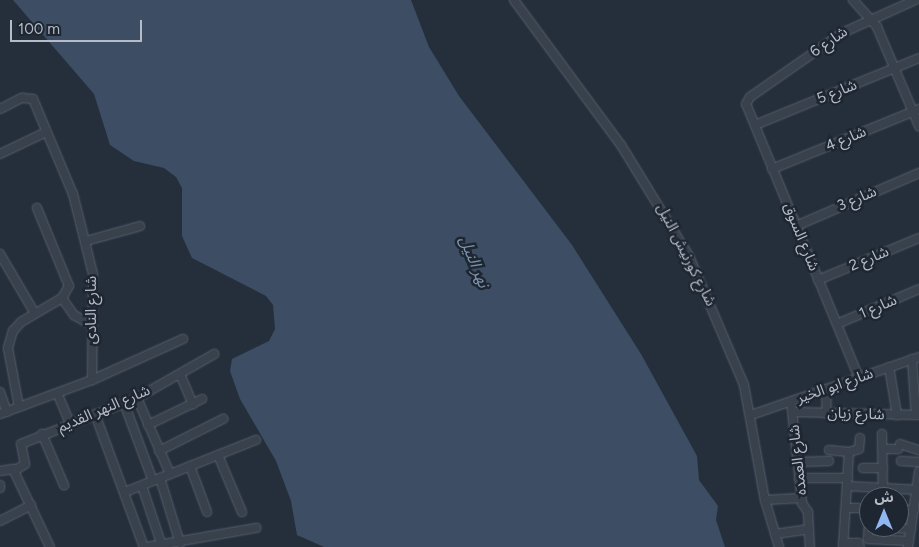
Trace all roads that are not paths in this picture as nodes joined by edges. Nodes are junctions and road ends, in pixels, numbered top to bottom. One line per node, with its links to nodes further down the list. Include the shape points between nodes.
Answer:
1 (514, 0): 48 (street, شارع كورنيش النيل, via 585,92 666,212 728,342)
2 (853, 0): 4 (street)
3 (915, 0): 4 (street, شارع 6)
4 (872, 18): 6 (street); 7 (street, شارع 6, via 842,33)
5 (919, 58): 6 (street, شارع 5)
6 (894, 68): 9 (street); 10 (street, شارع 5)
7 (750, 97): 10 (street, شارع السوق, via 746,104)
8 (0, 110): 12 (street, شارع النادى, via 22,98 33,99)
9 (916, 110): 11 (street); 14 (street, شارع 4)
10 (754, 125): 14 (street, شارع السوق)
11 (919, 126)
12 (44, 133): 13 (street); 20 (street, شارع النادى, via 73,194)
13 (0, 154)
14 (772, 169): 18 (street, شارع السوق)
15 (919, 174): 18 (street, شارع 3)
16 (36, 208): 24 (street, via 69,286)
17 (140, 226): 20 (street)
18 (796, 226): 22 (street, شارع السوق)
19 (919, 238): 22 (street, شارع 2)
20 (86, 240): 27 (street, شارع النادى, via 93,274)
21 (0, 254): 25 (street)
22 (818, 280): 26 (street, شارع السوق)
23 (919, 289): 26 (street, شارع 1)
24 (62, 298): 25 (street); 27 (street, via 74,314)
25 (34, 312): 43 (street, via 13,332 8,348)
26 (837, 324): 33 (street, شارع السوق)
27 (91, 325): 34 (street, شارع النادى)
28 (183, 339): 34 (street)
29 (214, 354): 32 (street, شارع النهر القديم)
30 (916, 358): 31 (street, شارع ابو الخير); 49 (street)
31 (889, 367): 33 (street, شارع ابو الخير); 50 (street)
32 (180, 374): 38 (street, شارع النهر القديم); 42 (street)
33 (859, 378): 35 (street, شارع ابو الخير)
34 (92, 380): 37 (street)
35 (826, 389): 40 (street, شارع ابو الخير); 47 (street)
36 (0, 392): 45 (street)
37 (58, 395): 43 (street); 52 (street)
38 (137, 398): 41 (street, شارع النهر القديم); 53 (street)
39 (202, 399): 42 (street)
40 (792, 401): 44 (street, شارع العمده); 48 (street, شارع ابو الخير)
41 (124, 403): 46 (street, شارع النهر القديم); 76 (street)
42 (193, 404): 53 (street)
43 (19, 407): 45 (street)
44 (793, 412): 47 (street, شارع زيان); 66 (street, شارع العمده)
45 (3, 413)
46 (94, 414): 52 (street, شارع النهر القديم); 83 (street)
47 (827, 414): 50 (street, شارع زيان)
48 (751, 415): 85 (street, شارع كورنيش النيل)
49 (918, 415): 50 (street, شارع زيان)
50 (897, 416)
51 (223, 419): 61 (street)
52 (72, 425): 54 (street, شارع النهر القديم)
53 (148, 425): 61 (street)
54 (42, 434): 72 (street, شارع النهر القديم, via 21,444 24,464); 78 (street)
55 (882, 434): 58 (street)
56 (860, 438): 62 (street, via 859,450)
57 (256, 440): 63 (street)
58 (883, 449): 60 (street); 70 (street)
59 (830, 450): 62 (street)
60 (919, 450)
61 (159, 451): 74 (street)
62 (849, 452): 77 (street)
63 (218, 455): 68 (street); 92 (street)
64 (829, 461): 66 (street)
65 (901, 461): 67 (street)
66 (798, 462): 75 (street, شارع العمده)
67 (919, 462)
68 (190, 466): 74 (street); 91 (street)
69 (863, 468): 70 (street)
70 (883, 468): 81 (street)
71 (0, 471): 72 (street, via 7,467)
72 (14, 471): 86 (street)
73 (919, 472): 82 (street)
74 (170, 474): 76 (street)
75 (799, 478): 77 (street); 84 (street, شارع العمده)
76 (157, 480): 79 (street); 100 (street)
77 (848, 482): 80 (street); 87 (street)
78 (64, 485)
79 (142, 486): 83 (street); 102 (street)
80 (877, 487)
81 (883, 487)
82 (918, 490): 90 (street)
83 (125, 492): 104 (street)
84 (801, 498): 85 (street); 95 (street, شارع العمده, via 808,512)
85 (765, 500): 96 (street, شارع كورنيش النيل)
86 (31, 505): 93 (street); 103 (street)
87 (846, 508): 88 (street); 101 (street)
88 (858, 508)
89 (909, 510): 90 (street)
90 (914, 510): 99 (street)
91 (207, 512)
92 (242, 512)
93 (0, 521)
94 (256, 528): 100 (street)
95 (809, 529): 96 (street); 106 (street, شارع العمده)
96 (775, 534): 105 (street, شارع كورنيش النيل)
97 (868, 537): 99 (street)
98 (919, 538): 99 (street)
99 (909, 539)
100 (180, 543): 102 (street)
101 (843, 545): 107 (street, via 858,543)
102 (162, 546): 104 (street)
103 (50, 547)
104 (146, 547)
105 (779, 547)
106 (810, 547)
107 (860, 547)

